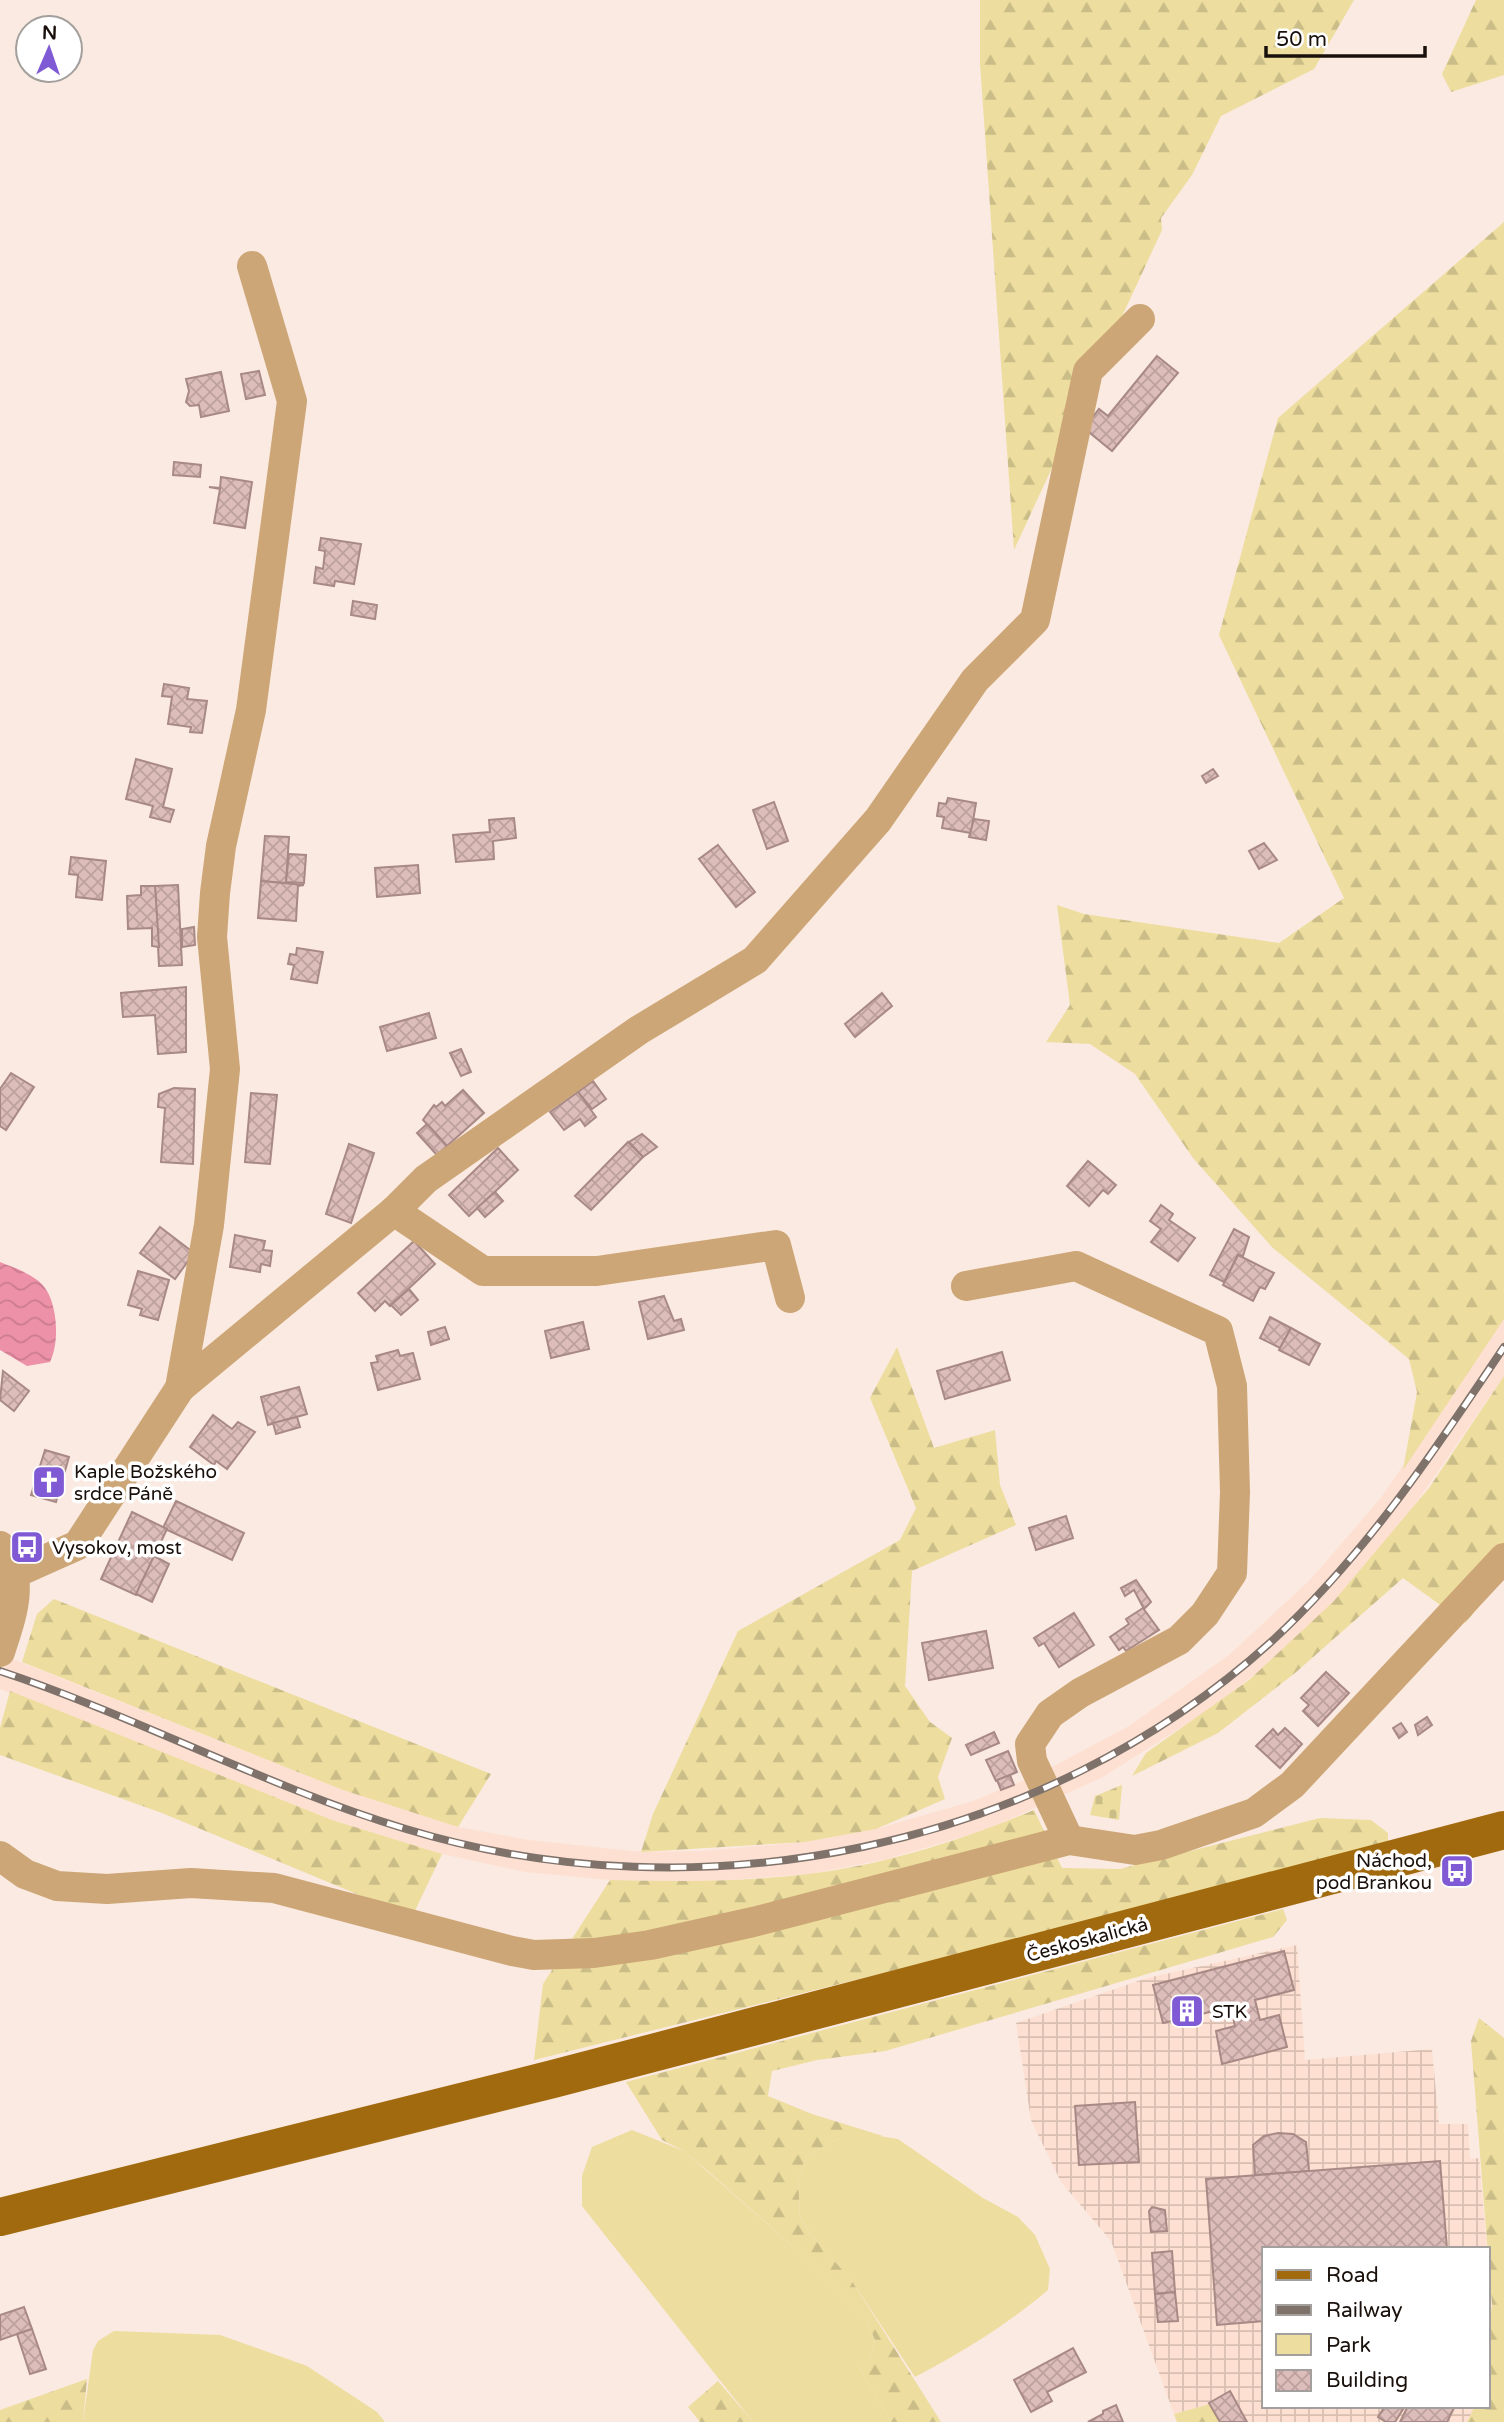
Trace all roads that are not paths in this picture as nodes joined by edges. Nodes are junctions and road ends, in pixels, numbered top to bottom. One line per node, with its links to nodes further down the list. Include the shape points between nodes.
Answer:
1 (252, 267): 6 (street, via 292,401 251,710 215,893 212,937 225,1069 209,1225)
2 (1140, 319): 3 (street, via 1088,371 1035,620 975,680 878,820 755,960 617,1046 426,1179)
3 (394, 1211): 5 (street, via 483,1272 597,1271 776,1244); 6 (street)
4 (966, 1286): 12 (street, via 1076,1266 1218,1331 1232,1386 1232,1573 1205,1615 1179,1640 1080,1693 1050,1714 1030,1744 1032,1762)
5 (790, 1298)
6 (180, 1388): 9 (street, via 78,1545)
7 (0, 1546): 9 (street)
8 (1504, 1558): 12 (street, via 1292,1785 1254,1814 1135,1850)
9 (13, 1574): 10 (street, via 14,1608)
10 (0, 1652)
11 (1504, 1830): 14 (main road, Českoskalická)
12 (1069, 1840): 13 (street, via 753,1923 650,1945 564,1955 512,1951 274,1888 191,1883 107,1889 57,1886 24,1874)
13 (0, 1856)
14 (0, 2217)

